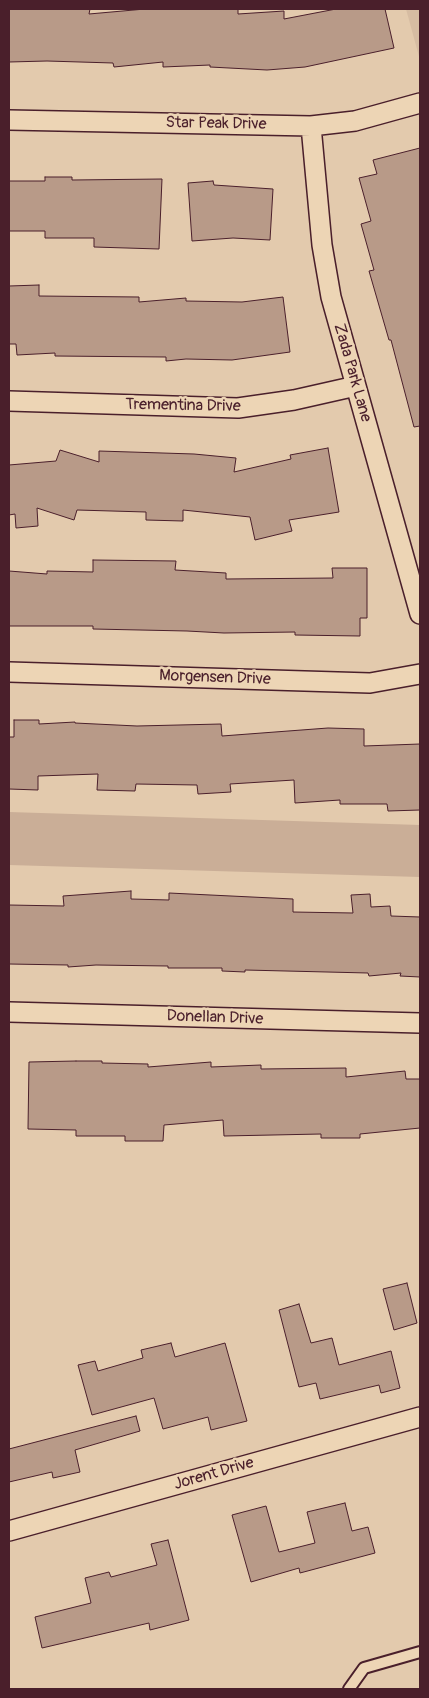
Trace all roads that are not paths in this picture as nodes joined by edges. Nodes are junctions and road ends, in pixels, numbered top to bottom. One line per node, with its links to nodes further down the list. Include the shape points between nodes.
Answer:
1 (420, 103): 3 (street, Star Peak Drive, via 355,121)
2 (9, 120): 3 (street, Star Peak Drive)
3 (311, 126): 4 (street, Zada Park Lane, via 322,245 331,297)
4 (356, 386): 5 (street, Trementina Drive, via 238,408); 6 (street, Zada Park Lane)
5 (9, 401)
6 (420, 614)
7 (9, 672): 8 (street, Morgensen Drive, via 370,683)
8 (420, 674)
9 (9, 1012): 10 (street, Donellan Drive)
10 (420, 1023)
11 (420, 1417): 12 (street, Jorent Drive)
12 (9, 1531)
13 (420, 1652): 14 (lane, via 364,1668)
14 (348, 1689)

